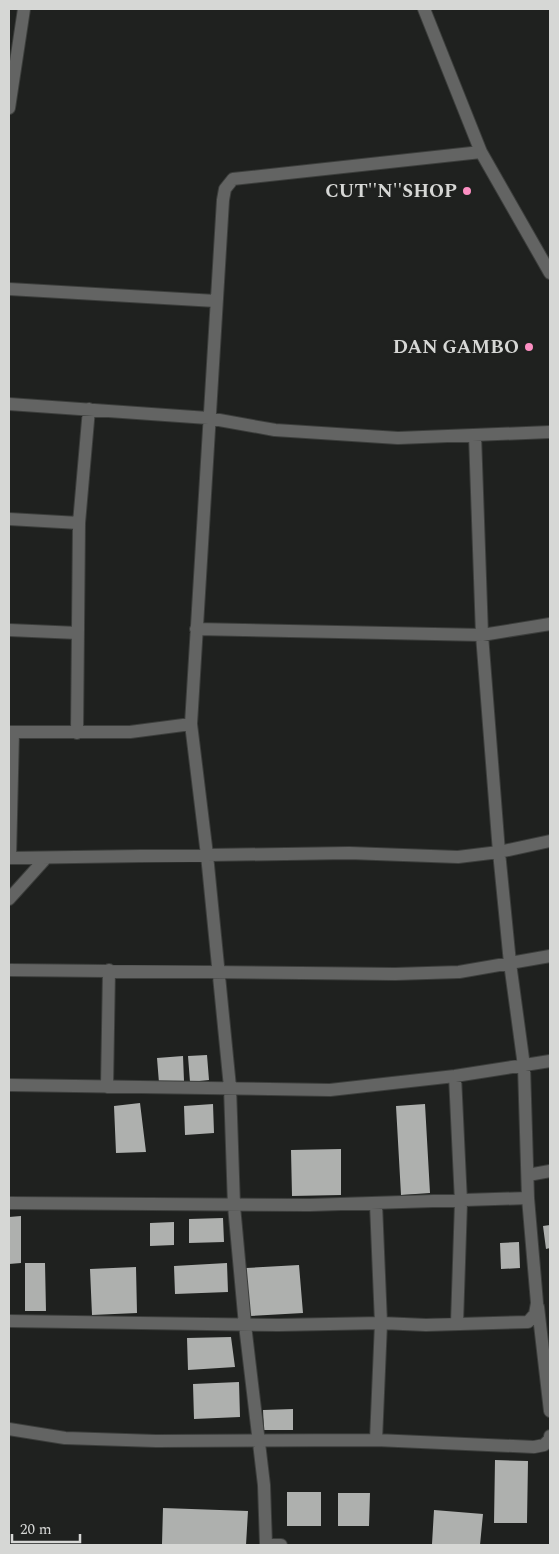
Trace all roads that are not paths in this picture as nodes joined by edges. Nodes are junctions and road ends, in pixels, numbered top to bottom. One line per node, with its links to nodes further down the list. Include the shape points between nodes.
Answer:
1 (24, 9): 3 (street)
2 (424, 9): 4 (street)
3 (9, 108)
4 (481, 152): 5 (street); 7 (street, via 233,179 223,200)
5 (550, 273)
6 (9, 289): 7 (street)
7 (216, 301): 10 (street)
8 (9, 404): 9 (street)
9 (89, 409): 10 (street); 14 (street)
10 (208, 418): 12 (street, via 285,431 398,438); 16 (street)
11 (550, 432): 12 (street)
12 (475, 434): 19 (street)
13 (9, 519): 14 (street)
14 (79, 523): 18 (street)
15 (550, 624): 19 (street)
16 (196, 629): 19 (street); 20 (street)
17 (9, 630): 18 (street)
18 (78, 633): 22 (street)
19 (482, 635): 24 (street)
20 (190, 724): 22 (street, via 130,732); 25 (street)
21 (11, 732): 22 (street); 26 (street)
22 (77, 733)
23 (550, 841): 24 (street)
24 (499, 852): 25 (street, via 458,857 349,853); 30 (street)
25 (207, 855): 27 (street); 33 (street)
26 (9, 858): 27 (street)
27 (46, 858): 28 (street)
28 (9, 899)
29 (550, 956): 30 (street)
30 (510, 963): 33 (street, via 459,972 404,974); 35 (street)
31 (9, 970): 32 (street)
32 (109, 970): 33 (street); 38 (street)
33 (218, 972): 39 (street)
34 (550, 1061): 35 (street)
35 (524, 1066): 36 (street); 41 (street)
36 (455, 1076): 39 (street, via 330,1090); 43 (street)
37 (9, 1085): 38 (street)
38 (107, 1087): 39 (street)
39 (230, 1087): 46 (street)
40 (550, 1171): 41 (street)
41 (528, 1175): 42 (street)
42 (528, 1198): 43 (street); 47 (street)
43 (461, 1202): 45 (street); 50 (street)
44 (9, 1203): 46 (street)
45 (376, 1204): 46 (street); 49 (street)
46 (234, 1206): 51 (street)
47 (537, 1303): 50 (street, via 535,1314 528,1322); 52 (street)
48 (9, 1321): 51 (street)
49 (381, 1323): 50 (street); 51 (street); 56 (street)
50 (457, 1323)
51 (245, 1325): 55 (street)
52 (550, 1411)
53 (9, 1429): 55 (street, via 83,1438)
54 (550, 1436): 56 (street, via 544,1445 534,1447)
55 (259, 1440): 56 (street); 57 (street)
56 (376, 1440)
57 (266, 1545): 58 (street)
58 (281, 1545)

